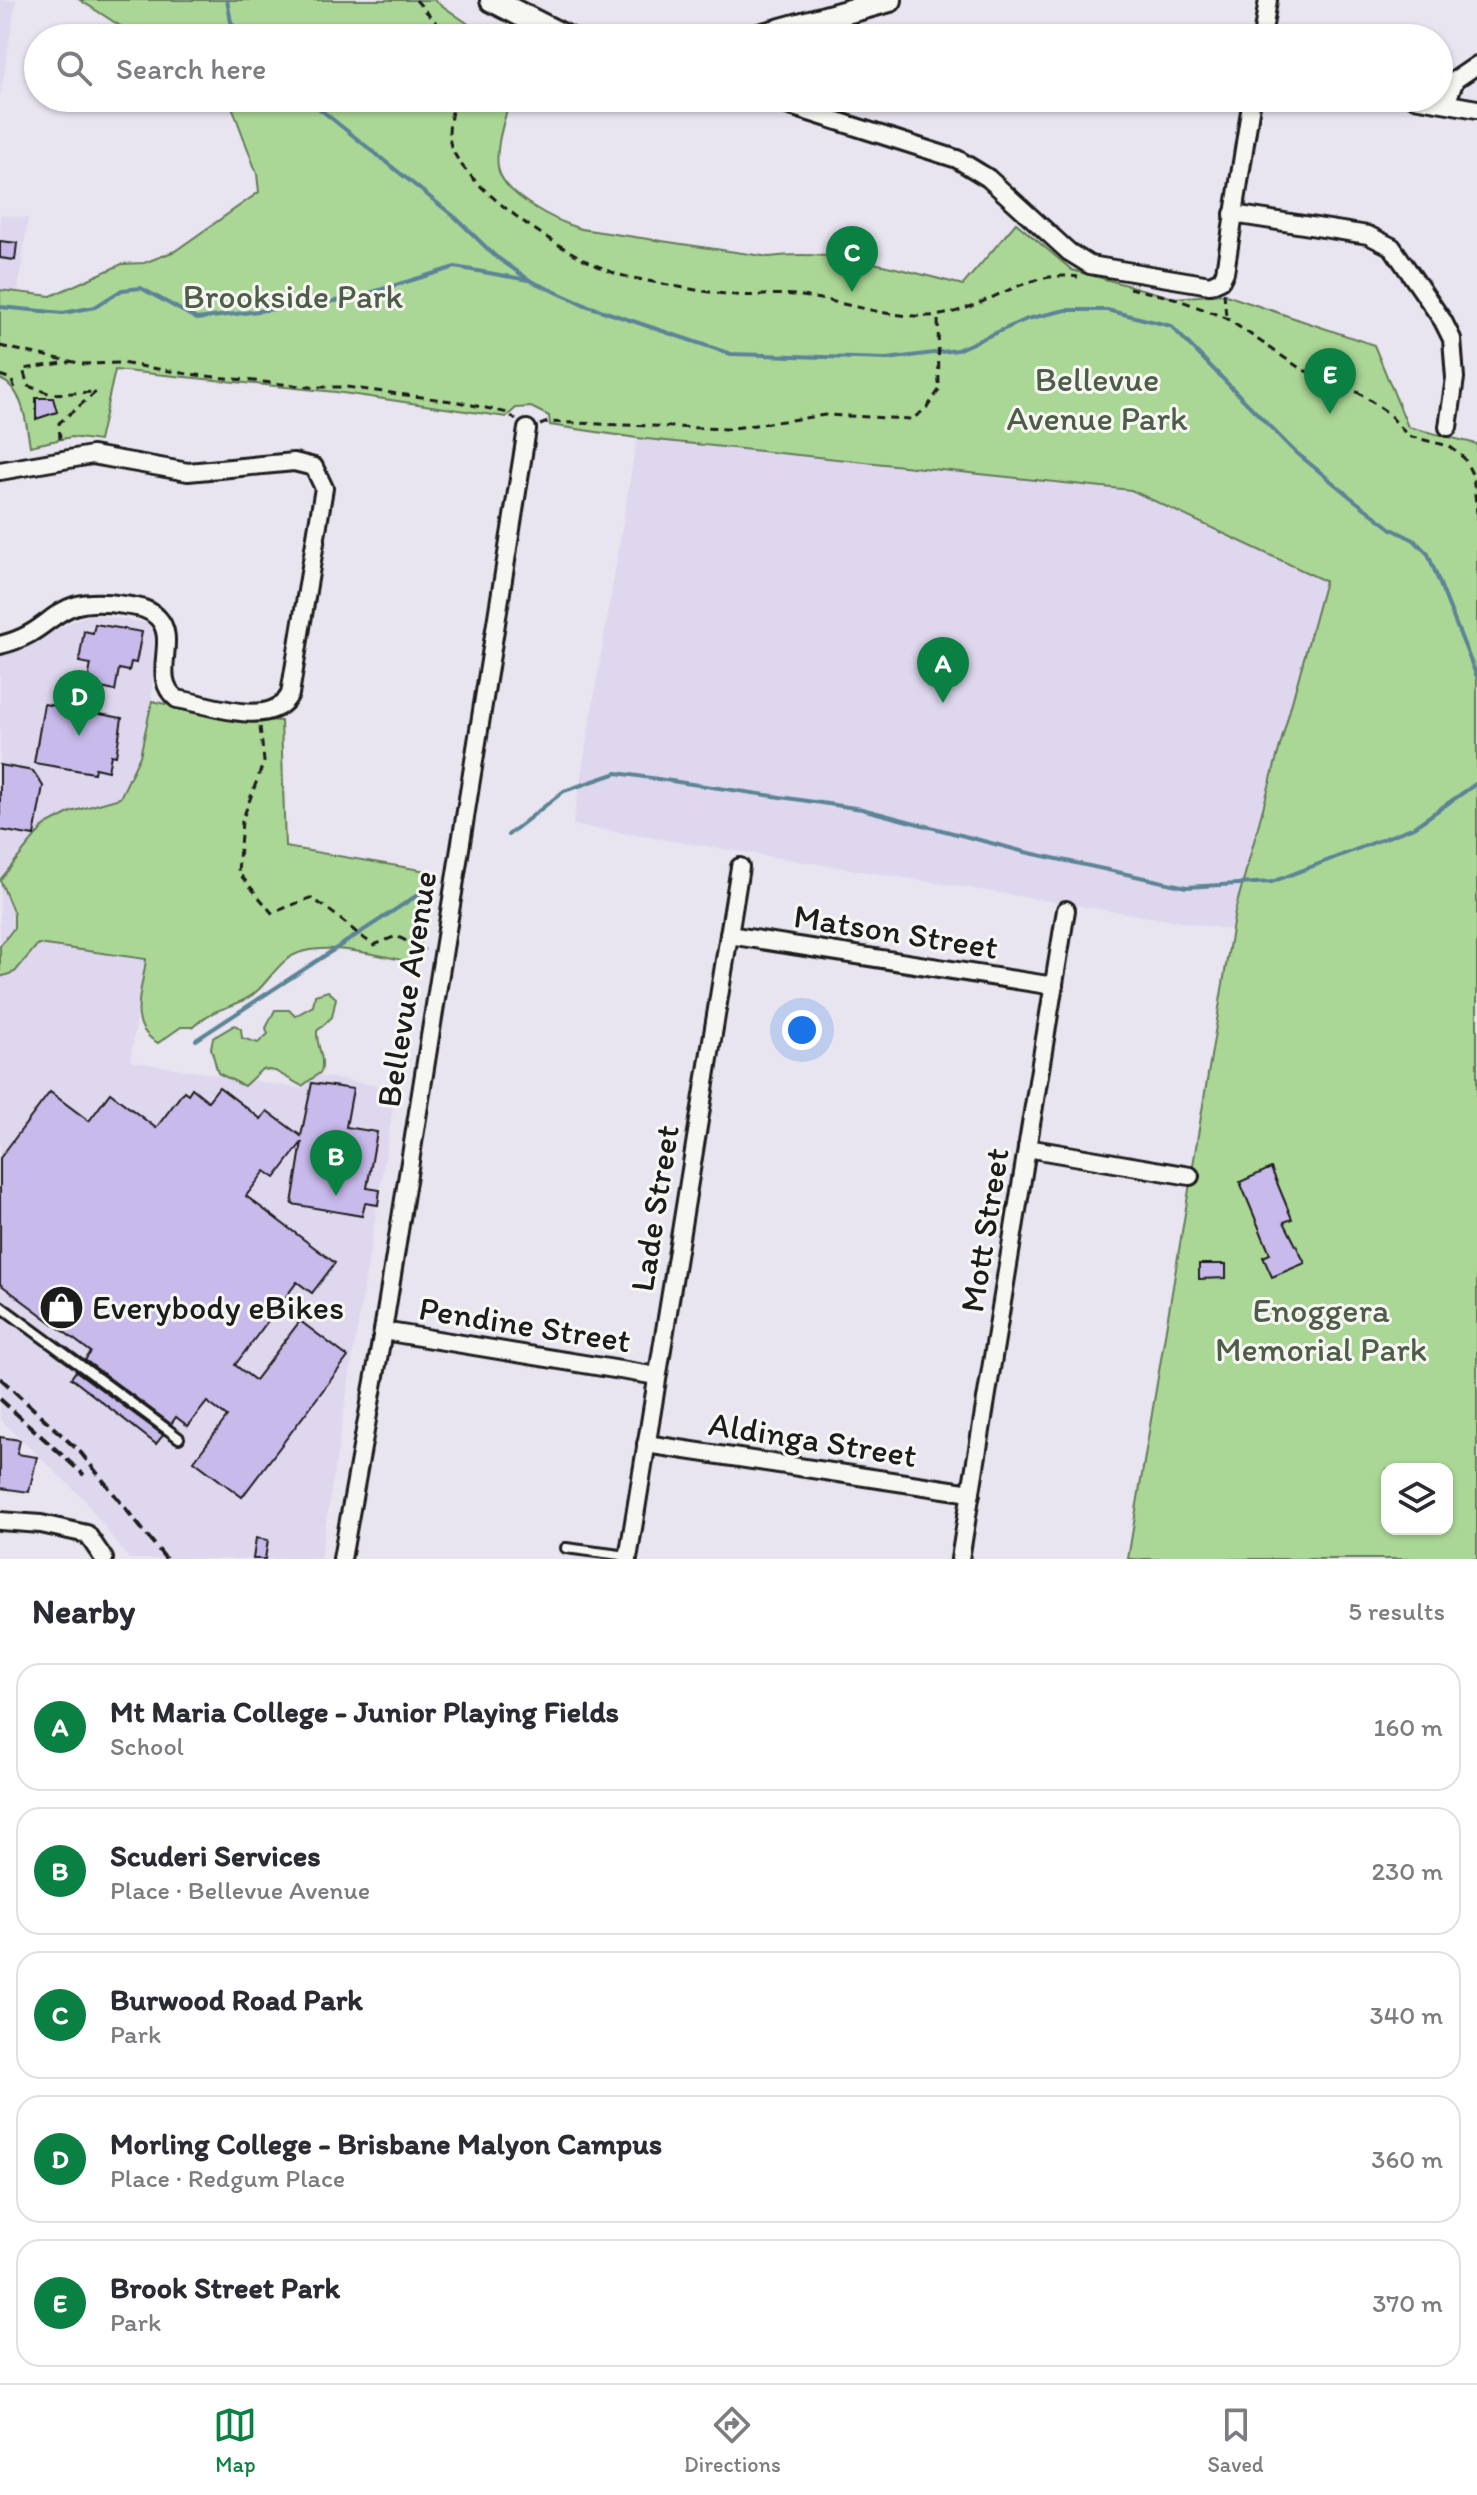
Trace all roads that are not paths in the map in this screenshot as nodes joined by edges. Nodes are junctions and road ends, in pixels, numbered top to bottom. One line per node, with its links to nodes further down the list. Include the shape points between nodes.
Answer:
1 (492, 0): 4 (street)
2 (890, 0): 5 (street)
3 (1268, 0): 6 (street)
4 (539, 24)
5 (803, 24)
6 (1264, 24)
7 (1477, 65): 8 (street)
8 (1453, 85)
9 (1453, 104): 10 (street)
10 (1477, 109)
11 (809, 112): 13 (street, via 957,159 988,178 1090,265 1216,284 1225,272)
12 (1250, 112): 13 (street)
13 (1233, 214): 14 (street, via 1368,235 1392,247 1452,339 1455,378)
14 (1448, 427)
15 (527, 429): 25 (street, Bellevue Avenue)
16 (0, 471): 17 (street, via 92,455 188,472 294,462 314,467 324,488 290,694 281,708 254,712 177,699 163,673 165,632 156,615 144,608 75,603 25,637)
17 (0, 645)
18 (740, 867): 20 (street, Lade Street)
19 (1066, 910): 21 (street, Mott Street)
20 (729, 935): 21 (street, Matson Street); 26 (street, Lade Street)
21 (1054, 986): 22 (street, Mott Street)
22 (1027, 1148): 23 (street); 29 (street, Mott Street)
23 (1190, 1176)
24 (0, 1306): 27 (lane)
25 (383, 1331): 26 (street, Pendine Street); 34 (street, Bellevue Avenue)
26 (657, 1376): 28 (street, Lade Street)
27 (179, 1438)
28 (646, 1444): 29 (street, Aldinga Street); 32 (street, Lade Street)
29 (971, 1493): 35 (street, Mott Street)
30 (0, 1521): 33 (street, via 87,1534)
31 (566, 1548): 32 (lane)
32 (628, 1558)
33 (104, 1559)
34 (342, 1559)
35 (960, 1559)

